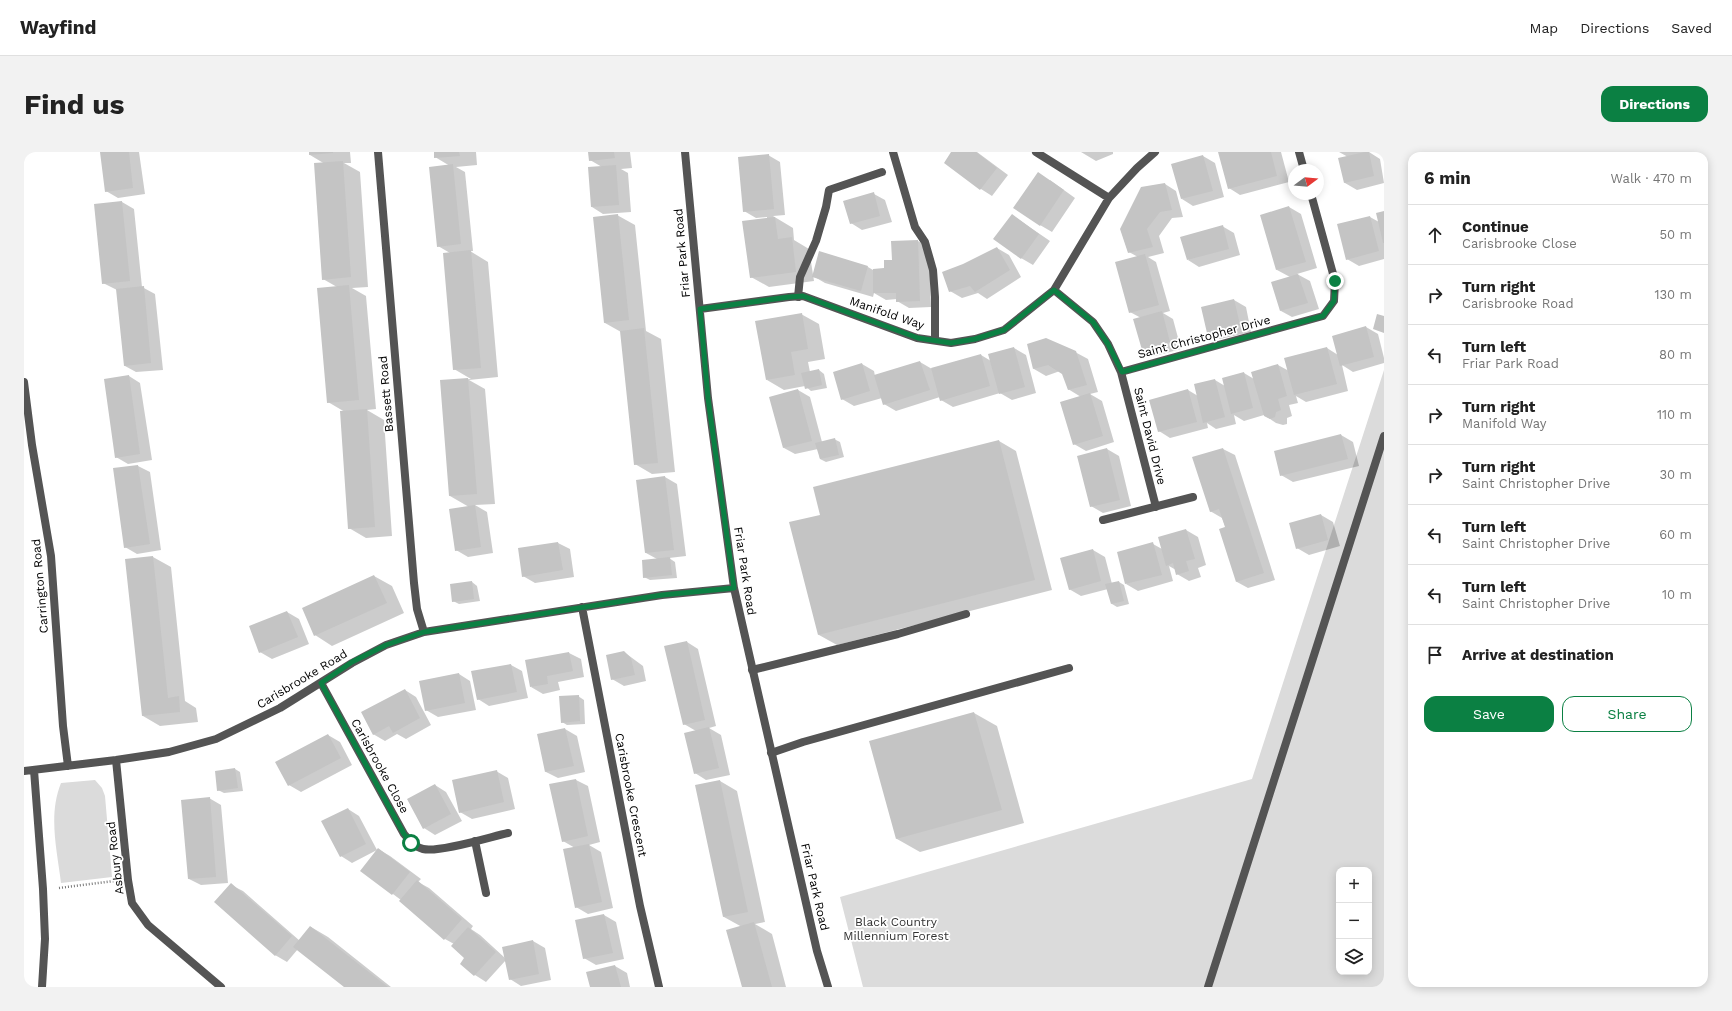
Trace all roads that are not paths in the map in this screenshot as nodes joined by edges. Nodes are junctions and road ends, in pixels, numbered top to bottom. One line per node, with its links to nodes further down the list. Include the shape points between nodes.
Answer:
1 (378, 152): 24 (street, Bassett Road, via 414,583 417,609)
2 (685, 152): 13 (street, Friar Park Road)
3 (893, 152): 14 (street, via 915,226 925,242 933,270)
4 (1036, 152): 9 (street)
5 (1156, 152): 9 (street)
6 (1300, 152): 7 (street)
7 (1303, 164)
8 (882, 172): 12 (street, via 829,190 816,241 800,277)
9 (1109, 198): 11 (street)
10 (1313, 200): 15 (street, Saint Christopher Drive, via 1335,281 1334,301 1323,316)
11 (1054, 290): 14 (street, Manifold Way, via 1004,330 951,343); 15 (street, via 1093,322)
12 (798, 296): 13 (street, Manifold Way); 14 (street, Manifold Way, via 816,300 918,338)
13 (700, 309): 21 (street, Friar Park Road, via 708,398)
14 (935, 340)
15 (1122, 372): 19 (street, Saint David Drive)
16 (24, 382): 30 (street, Carrington Road, via 51,556)
17 (1384, 436): 40 (street)
18 (1193, 497): 19 (street)
19 (1156, 507): 20 (street)
20 (1103, 520)
21 (734, 588): 22 (street, Carisbrooke Road); 26 (street, Friar Park Road)
22 (582, 607): 24 (street, Carisbrooke Road); 38 (street, Carisbrooke Crescent, via 640,906)
23 (966, 614): 26 (street, via 898,634)
24 (424, 632): 27 (street, Carisbrooke Road, via 386,645 352,662)
25 (1069, 668): 28 (street)
26 (752, 670): 28 (street, Friar Park Road)
27 (321, 683): 29 (street, Carisbrooke Road, via 280,708 216,739 169,752); 34 (street, Carisbrooke Close, via 411,843 422,849 437,849)
28 (771, 753): 39 (street, Friar Park Road, via 817,951)
29 (116, 760): 30 (street, Carisbrooke Road); 37 (street, Asbury Road, via 132,903 148,925)
30 (68, 766): 32 (street, Carisbrooke Road)
31 (24, 770): 32 (street, Carisbrooke Road)
32 (34, 770): 36 (street, via 45,939)
33 (508, 833): 34 (street, Carisbrooke Close)
34 (475, 841): 35 (street)
35 (486, 893)
36 (42, 987)
37 (221, 987)
38 (659, 987)
39 (828, 987)
40 (1208, 987)

